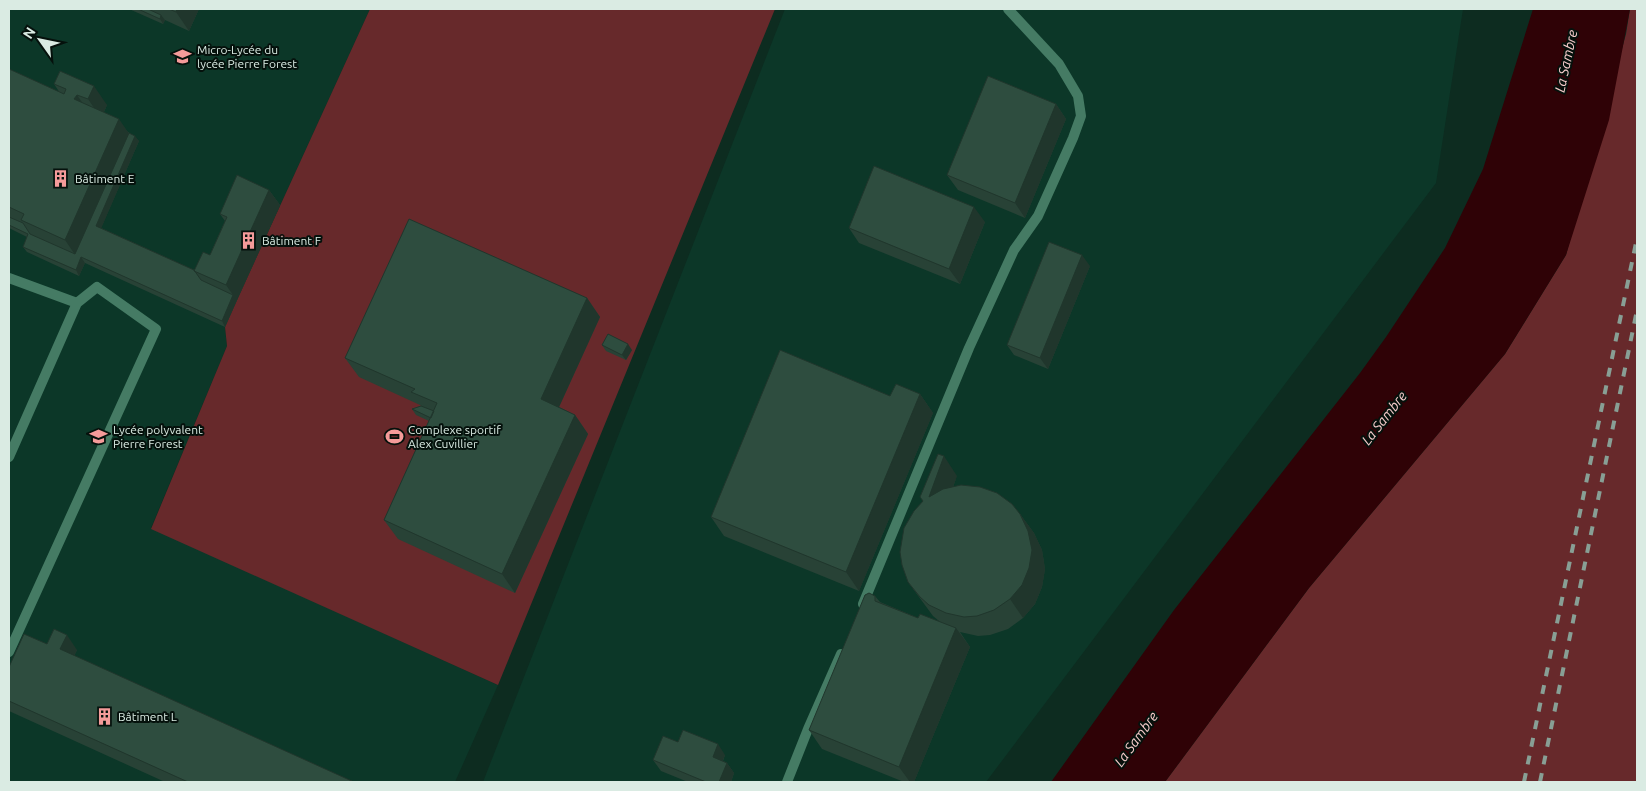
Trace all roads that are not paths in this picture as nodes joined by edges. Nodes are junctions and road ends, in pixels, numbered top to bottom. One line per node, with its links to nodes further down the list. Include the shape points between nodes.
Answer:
1 (1008, 9): 5 (lane, via 1059,64 1078,96 1081,116 1038,216 1014,250 969,348)
2 (9, 278): 3 (lane)
3 (77, 303): 4 (lane); 7 (lane, via 98,287 156,329)
4 (9, 457)
5 (858, 615)
6 (846, 641): 8 (lane)
7 (9, 652)
8 (787, 782)

